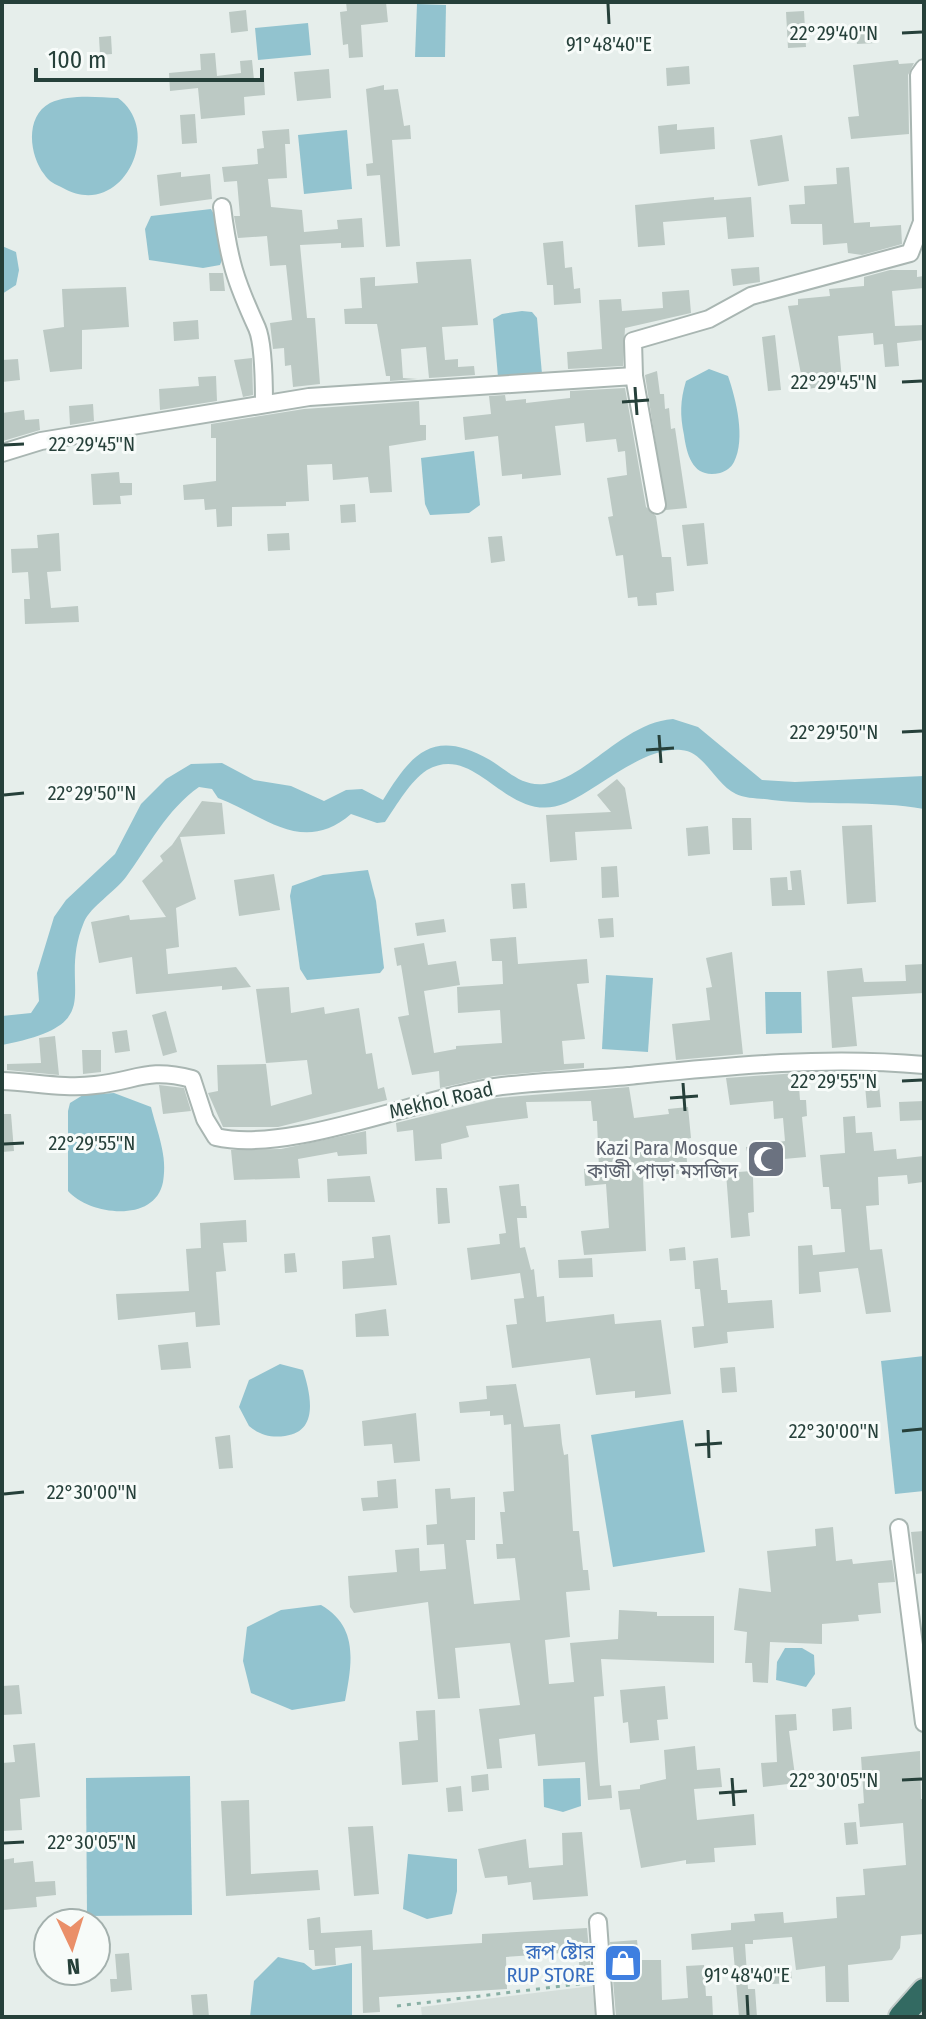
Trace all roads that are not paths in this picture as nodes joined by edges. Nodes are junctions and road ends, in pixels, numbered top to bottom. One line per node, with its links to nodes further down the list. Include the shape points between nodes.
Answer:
1 (924, 68): 3 (street, via 919,75 922,222 910,253 751,296 709,319 633,341)
2 (222, 207): 4 (street, via 230,265 258,330)
3 (634, 376): 4 (street); 6 (street)
4 (264, 404): 5 (street, via 41,441)
5 (2, 453)
6 (657, 505)
7 (924, 1065): 8 (street, Mekhol Road, via 854,1059 735,1064 494,1087 274,1140 235,1141 216,1137 192,1079 167,1072 96,1085)
8 (2, 1081)
9 (899, 1528): 10 (street)
10 (924, 1723)
11 (598, 1922): 13 (street)
12 (924, 1991): 14 (highway)
13 (605, 2017)
14 (901, 2017)

